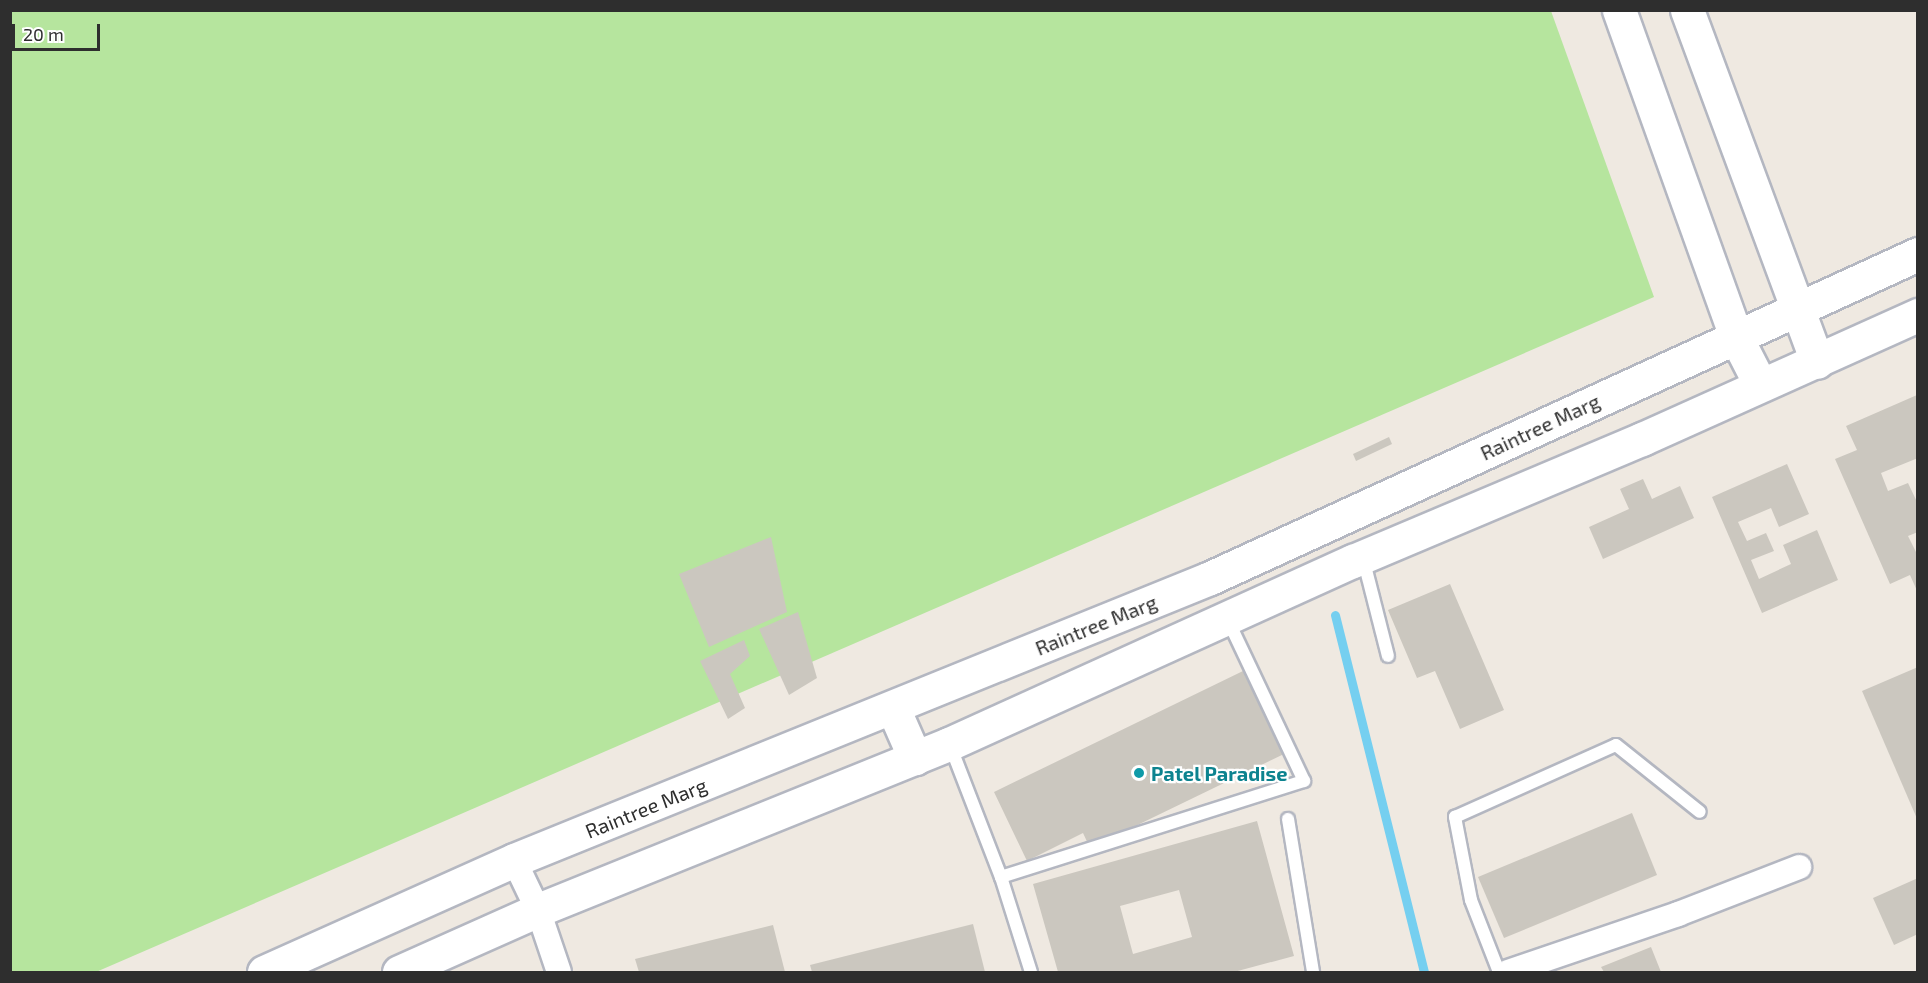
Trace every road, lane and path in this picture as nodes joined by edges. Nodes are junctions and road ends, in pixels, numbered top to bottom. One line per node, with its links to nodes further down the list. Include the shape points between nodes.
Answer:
1 (1619, 10): 6 (main road)
2 (1687, 10): 4 (main road)
3 (1917, 254): 4 (main road, Raintree Marg)
4 (1799, 309): 6 (main road, Raintree Marg); 7 (main road)
5 (1917, 315): 7 (main road)
6 (1736, 337): 8 (main road); 12 (main road, Raintree Marg, via 1210,578)
7 (1817, 362): 8 (main road)
8 (1760, 384): 9 (main road, via 1642,439)
9 (1350, 563): 10 (main road); 11 (lane)
10 (1227, 617): 13 (main road); 19 (lane, via 1304,781)
11 (1389, 656)
12 (893, 708): 14 (main road); 17 (main road, Raintree Marg)
13 (949, 744): 14 (main road); 19 (lane)
14 (915, 758): 20 (main road)
15 (1700, 812): 26 (lane, via 1616,745 1455,817 1471,900)
16 (1288, 819): 25 (lane)
17 (514, 860): 20 (street); 21 (main road, Raintree Marg)
18 (1799, 867): 27 (street, via 1678,914)
19 (1001, 877): 24 (lane)
20 (538, 910): 22 (main road); 23 (street)
21 (264, 972)
22 (399, 972)
23 (558, 972)
24 (1031, 972)
25 (1313, 972)
26 (1499, 972)
27 (1508, 972)

